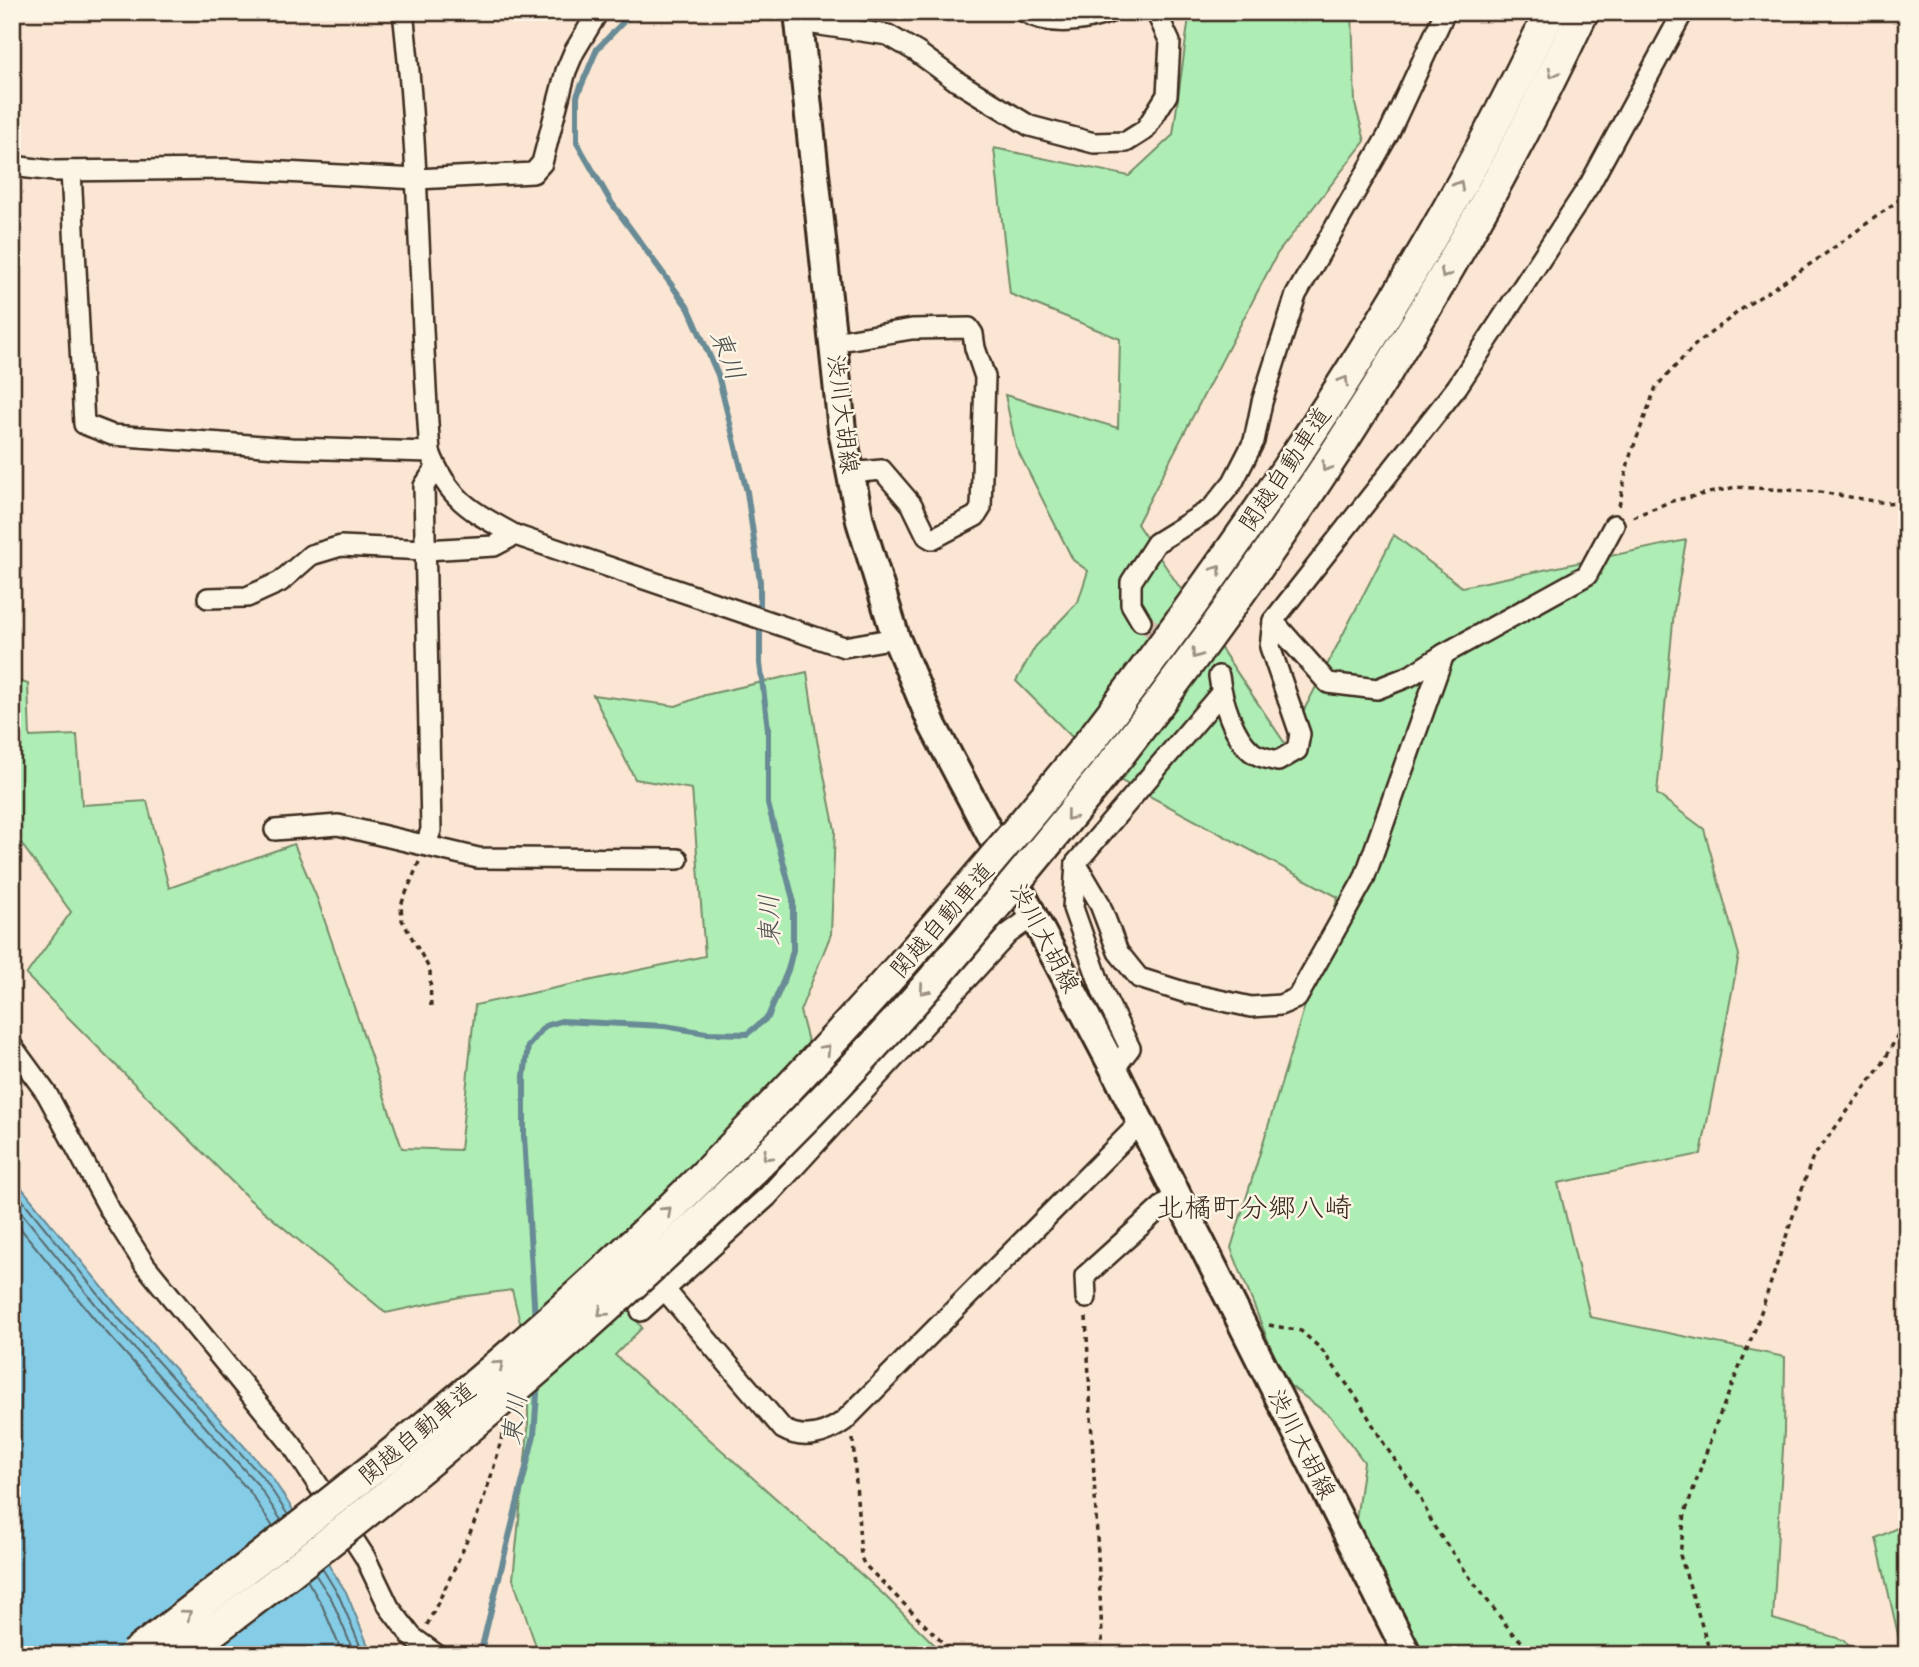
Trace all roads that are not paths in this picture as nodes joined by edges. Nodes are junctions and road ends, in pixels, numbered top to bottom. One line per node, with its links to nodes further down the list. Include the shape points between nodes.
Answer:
1 (403, 12): 13 (street)
2 (598, 12): 13 (street, via 566,71 542,163 533,173)
3 (1025, 12): 4 (street, via 1034,18 1061,21 1087,21)
4 (1111, 12)
5 (1156, 12): 10 (street, via 1170,42 1167,95 1145,130 1126,142 1094,143 1030,126 888,35)
6 (1445, 12): 21 (street, via 1388,135 1296,295 1254,441 1233,482 1212,509 1156,543 1131,582 1131,604)
7 (1550, 12): 37 (highway, 関越自動車道, one-way to 7, bridge, via 352,1488 585,1289 798,1080 984,871 1162,648 1315,427 1388,311 1477,154)
8 (1583, 12): 38 (highway, 関越自動車道, one-way to 38, bridge, via 1423,314 1350,431 1174,684 1003,899 812,1111 709,1214 492,1408)
9 (1684, 12): 22 (street, via 1590,184 1457,387)
10 (799, 17): 14 (main road, 渋川大胡線)
11 (12, 166): 12 (street)
12 (71, 171): 13 (street, via 226,169); 15 (street, via 84,424 112,435)
13 (417, 178): 15 (street)
14 (834, 342): 16 (main road, 渋川大胡線); 16 (street, via 912,329 969,328 985,377 981,508 976,516 932,539 912,505 882,470)
15 (433, 460): 18 (street, via 454,495); 19 (street, via 424,485)
16 (849, 473): 23 (main road, 渋川大胡線)
17 (1615, 525): 24 (street, via 1587,575)
18 (515, 535): 19 (street, via 494,546); 23 (street, via 844,647)
19 (426, 550): 20 (street, via 341,546 311,555 280,582 247,597); 26 (street, via 431,830)
20 (208, 598)
21 (1141, 621)
22 (1273, 621): 24 (street, via 1328,683 1377,689 1410,676); 28 (street, via 1270,646 1300,734 1297,750 1278,761 1253,754 1239,735 1220,685)
23 (896, 638): 29 (main road, 渋川大胡線, via 933,726)
24 (1444, 654): 28 (street, via 1364,880 1297,998 1280,1005 1251,1007 1139,978 1118,952 1099,902)
25 (275, 830): 26 (street, via 338,825)
26 (426, 844): 27 (street, via 478,858)
27 (678, 859)
28 (1076, 863): 31 (street, via 1073,908 1103,993 1130,1048)
29 (1033, 916): 31 (main road, 渋川大胡線); 34 (street, via 1008,934 767,1197)
30 (12, 1046): 39 (street, via 47,1094 145,1265 292,1445 365,1557 389,1607 419,1643)
31 (1114, 1069): 33 (main road, 渋川大胡線)
32 (1133, 1129): 34 (street, via 827,1433 794,1436 783,1429)
33 (1178, 1197): 35 (street, via 1085,1276); 40 (main road, 渋川大胡線)
34 (665, 1290): 36 (street)
35 (1086, 1298)
36 (641, 1311)
37 (132, 1655)
38 (181, 1655)
39 (437, 1655)
40 (1408, 1655)

